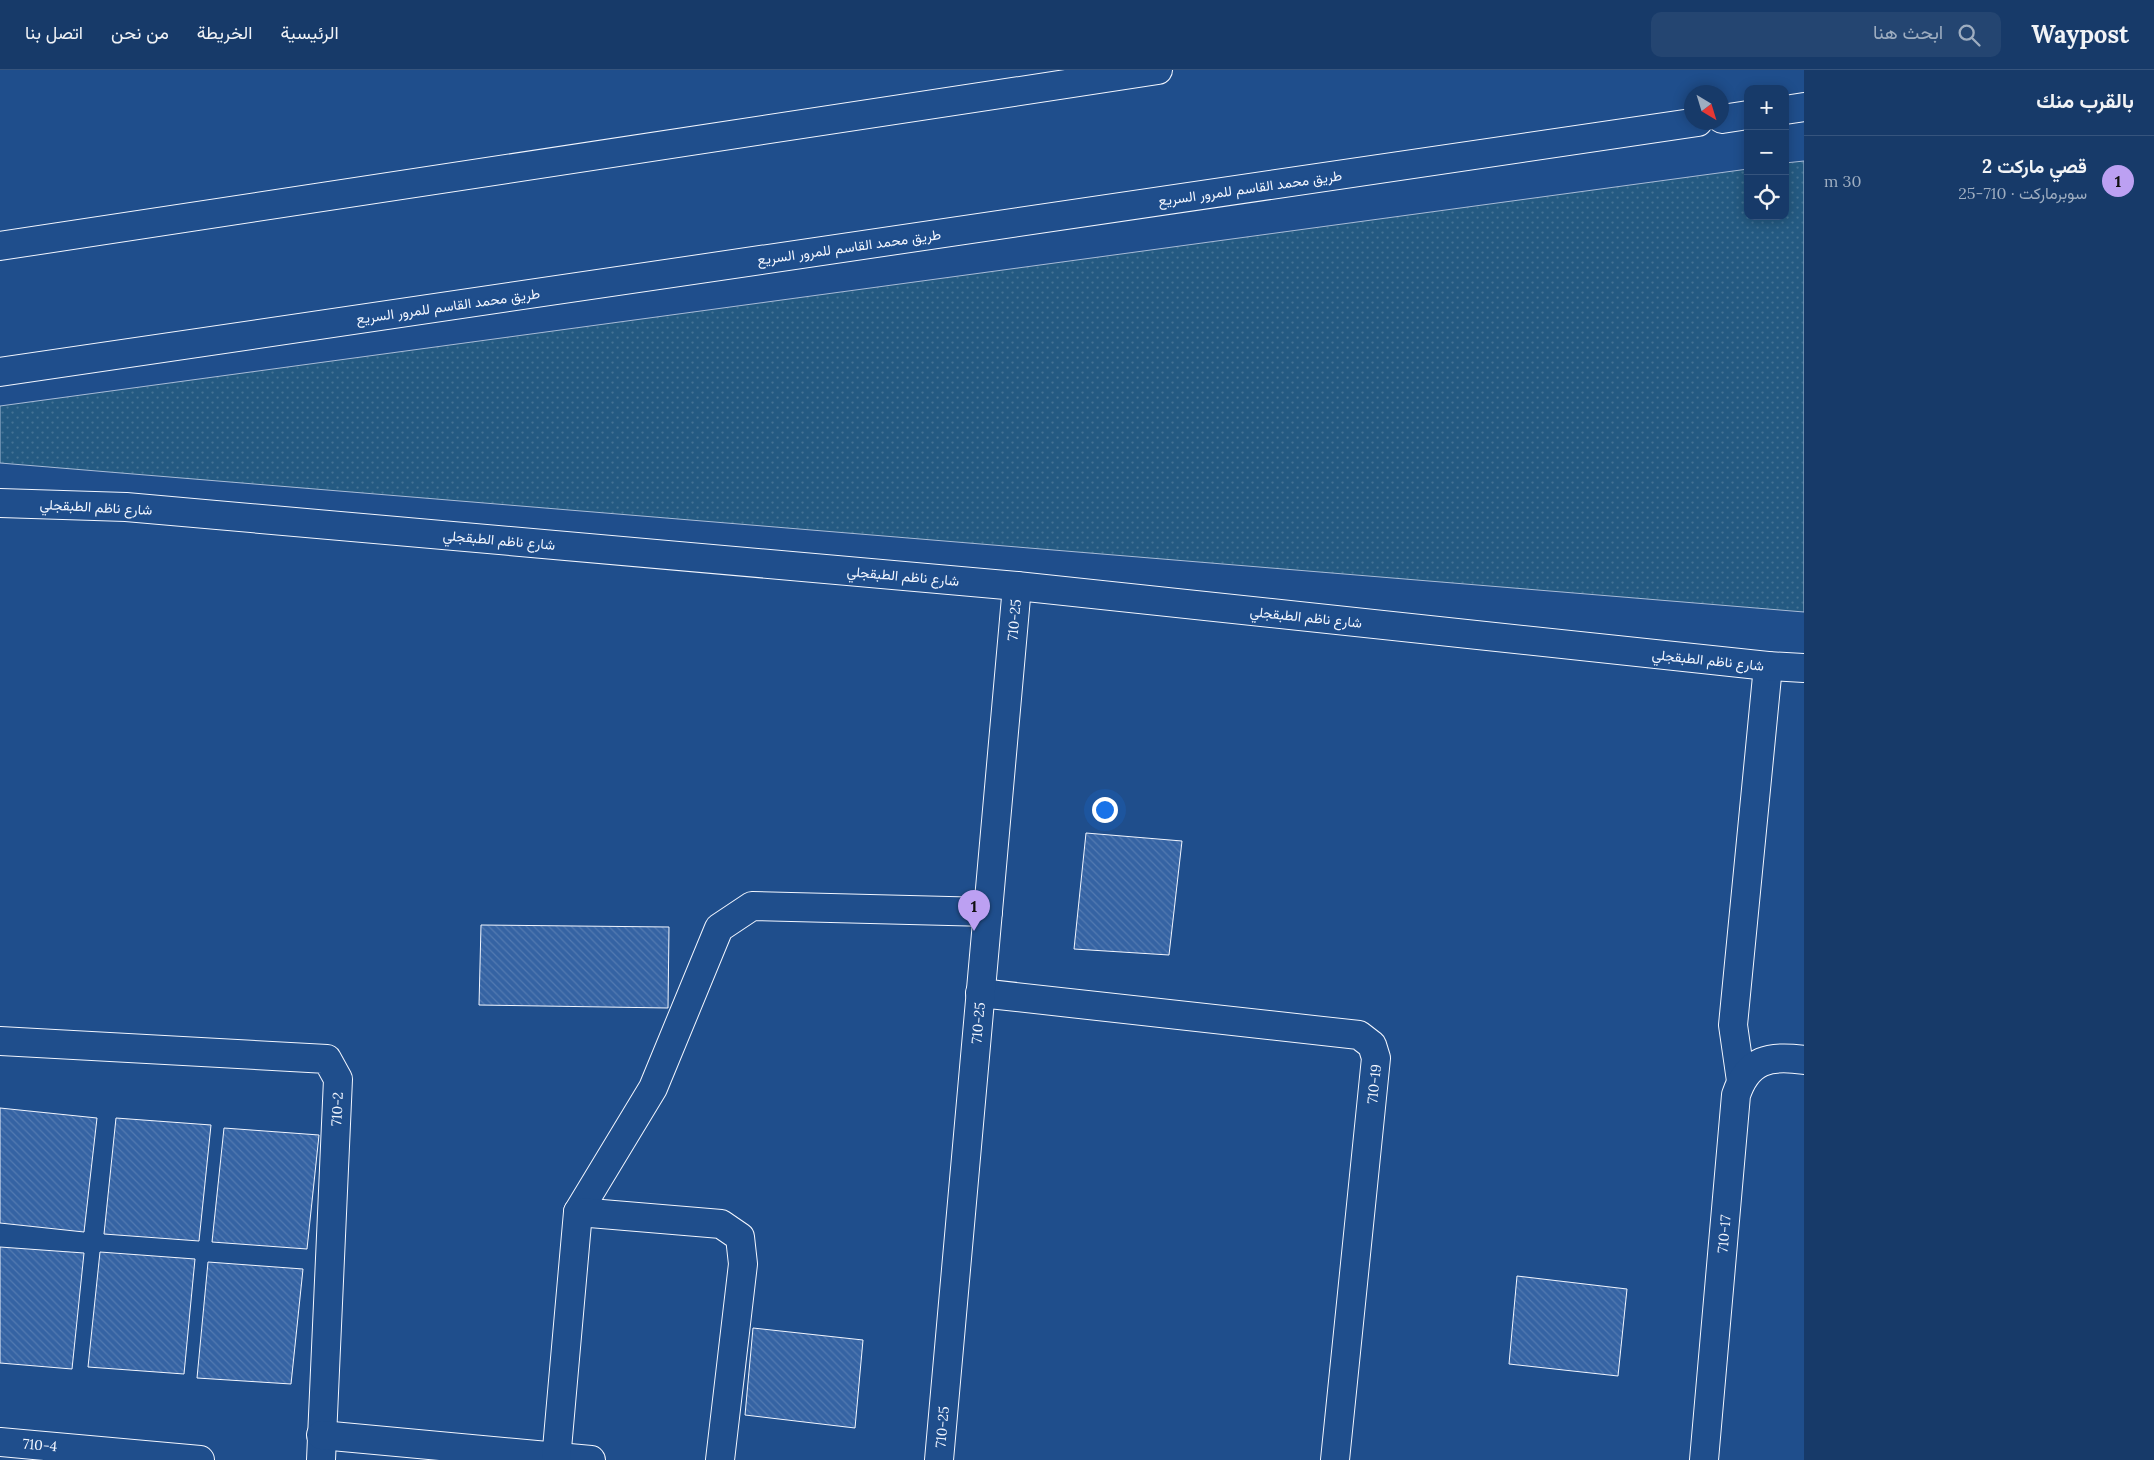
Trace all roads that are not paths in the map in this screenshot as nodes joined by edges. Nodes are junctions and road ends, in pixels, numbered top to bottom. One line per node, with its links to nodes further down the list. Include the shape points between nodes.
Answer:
1 (1158, 70): 7 (main road)
2 (1804, 107): 3 (main road)
3 (1789, 109)
4 (1744, 116): 5 (main road)
5 (1729, 118)
6 (1684, 124): 8 (main road, طريق محمد القاسم للمرور السريع)
7 (0, 246)
8 (0, 372)
9 (0, 503): 10 (main road, شارع ناظم الطبقجلي, via 126,507)
10 (1016, 586): 11 (main road, شارع ناظم الطبقجلي); 13 (main road, 710-25)
11 (1768, 666): 12 (main road, شارع ناظم الطبقجلي); 17 (main road, via 1733,1025)
12 (1804, 668)
13 (988, 912): 14 (main road, 710-25); 18 (main road, via 752,906 719,928 653,1088)
14 (980, 993): 25 (main road, 710-25); 26 (main road, 710-19, via 1359,1035 1372,1045 1376,1058)
15 (0, 1042): 20 (main road, 710-2, via 327,1059 338,1078)
16 (1804, 1060): 17 (main road, via 1776,1058 1761,1061)
17 (1741, 1081): 27 (main road, 710-17, via 1736,1095)
18 (578, 1212): 21 (main road); 24 (main road, via 721,1224 740,1237 743,1264)
19 (0, 1442): 22 (main road, 710-4)
20 (321, 1448): 21 (main road)
21 (556, 1458): 23 (main road)
22 (200, 1460)
23 (591, 1460)
24 (720, 1460)
25 (939, 1460)
26 (1335, 1460)
27 (1704, 1460)

